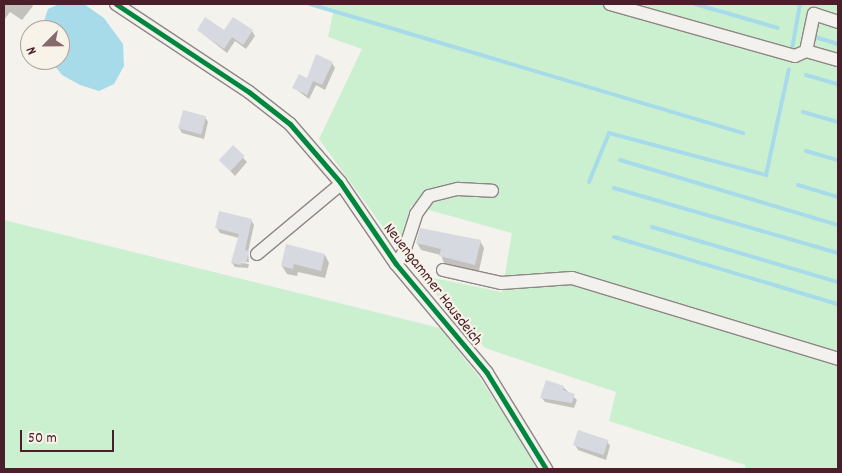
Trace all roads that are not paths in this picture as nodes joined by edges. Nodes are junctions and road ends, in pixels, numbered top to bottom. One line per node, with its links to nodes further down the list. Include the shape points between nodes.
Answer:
1 (116, 4): 6 (street, Neuengammer Hausdeich, via 249,92 290,124)
2 (610, 4): 4 (street, via 795,56)
3 (838, 22): 4 (street, via 814,14)
4 (806, 51): 5 (street)
5 (838, 60)
6 (342, 184): 8 (street); 9 (street, Neuengammer Hausdeich)
7 (492, 191): 9 (street, via 458,189 429,196 416,214 404,252)
8 (258, 254)
9 (396, 264): 12 (street, Neuengammer Hausdeich, via 487,373)
10 (443, 270): 11 (street, via 500,283 572,278)
11 (838, 359)
12 (546, 469)

